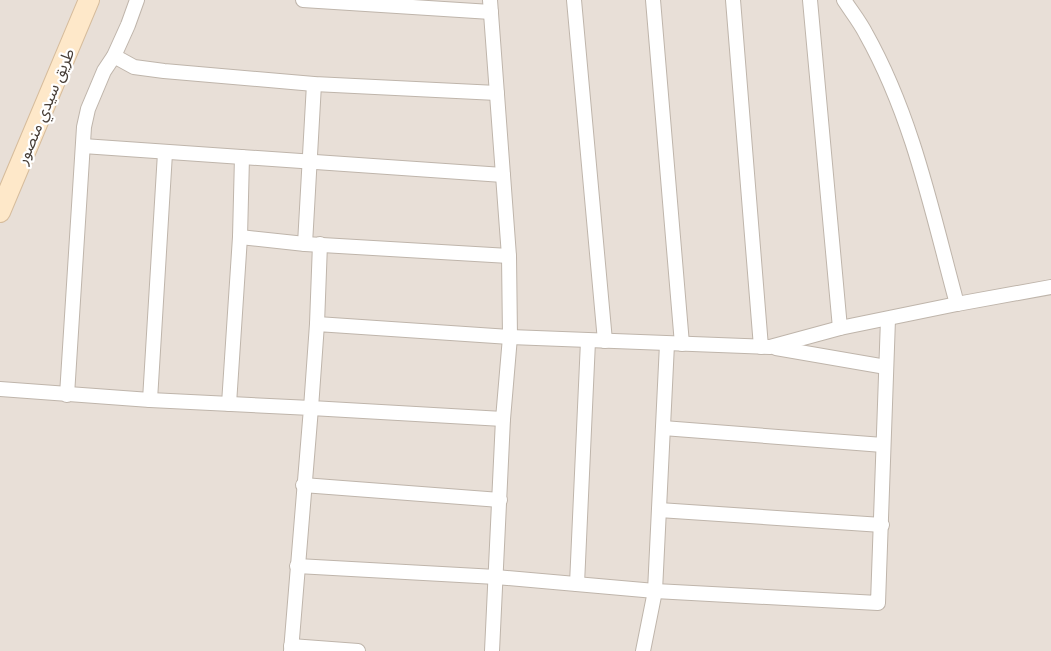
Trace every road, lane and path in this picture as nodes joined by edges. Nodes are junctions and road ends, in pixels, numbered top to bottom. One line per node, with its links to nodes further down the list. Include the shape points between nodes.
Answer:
1 (89, 0): 18 (main road, طريق سيدي منصور)
2 (136, 0): 10 (street)
3 (303, 0): 9 (street)
4 (574, 0): 30 (street)
5 (653, 0): 32 (street)
6 (733, 0): 33 (street)
7 (810, 0): 27 (street)
8 (844, 0): 24 (street, via 866,33 896,94 916,150)
9 (490, 6): 12 (street)
10 (114, 56): 11 (street, via 134,67); 13 (street, via 88,109)
11 (314, 84): 12 (street); 16 (street)
12 (497, 93): 17 (street)
13 (83, 146): 14 (street); 36 (street)
14 (165, 153): 15 (street); 37 (street)
15 (242, 157): 16 (street); 19 (street)
16 (309, 163): 17 (street); 20 (street)
17 (503, 175): 22 (street)
18 (2, 202)
19 (240, 237): 20 (street); 38 (street)
20 (304, 244): 21 (street)
21 (320, 244): 22 (street); 26 (street)
22 (509, 256): 28 (street)
23 (1051, 287): 24 (street)
24 (957, 304): 25 (street)
25 (888, 319): 27 (street); 34 (street)
26 (317, 324): 28 (street); 39 (street)
27 (840, 328): 33 (street)
28 (510, 337): 29 (street); 40 (street)
29 (588, 340): 30 (street); 49 (street)
30 (605, 341): 31 (street)
31 (667, 344): 32 (street); 41 (street)
32 (682, 344): 33 (street)
33 (766, 347): 34 (street)
34 (886, 367): 42 (street)
35 (0, 389): 36 (street)
36 (67, 395): 37 (street)
37 (150, 400): 38 (street)
38 (229, 404): 39 (street)
39 (311, 408): 40 (street); 43 (street)
40 (503, 419): 44 (street)
41 (663, 428): 42 (street); 45 (street)
42 (884, 445): 46 (street)
43 (303, 485): 44 (street); 47 (street)
44 (500, 500): 48 (street)
45 (659, 510): 46 (street); 50 (street)
46 (882, 525): 50 (street, via 878,603)
47 (297, 566): 48 (street); 51 (street)
48 (496, 577): 49 (street); 53 (street)
49 (577, 584): 50 (street)
50 (655, 591): 54 (street)
51 (291, 649): 52 (street)
52 (357, 651)
53 (492, 651)
54 (643, 651)

